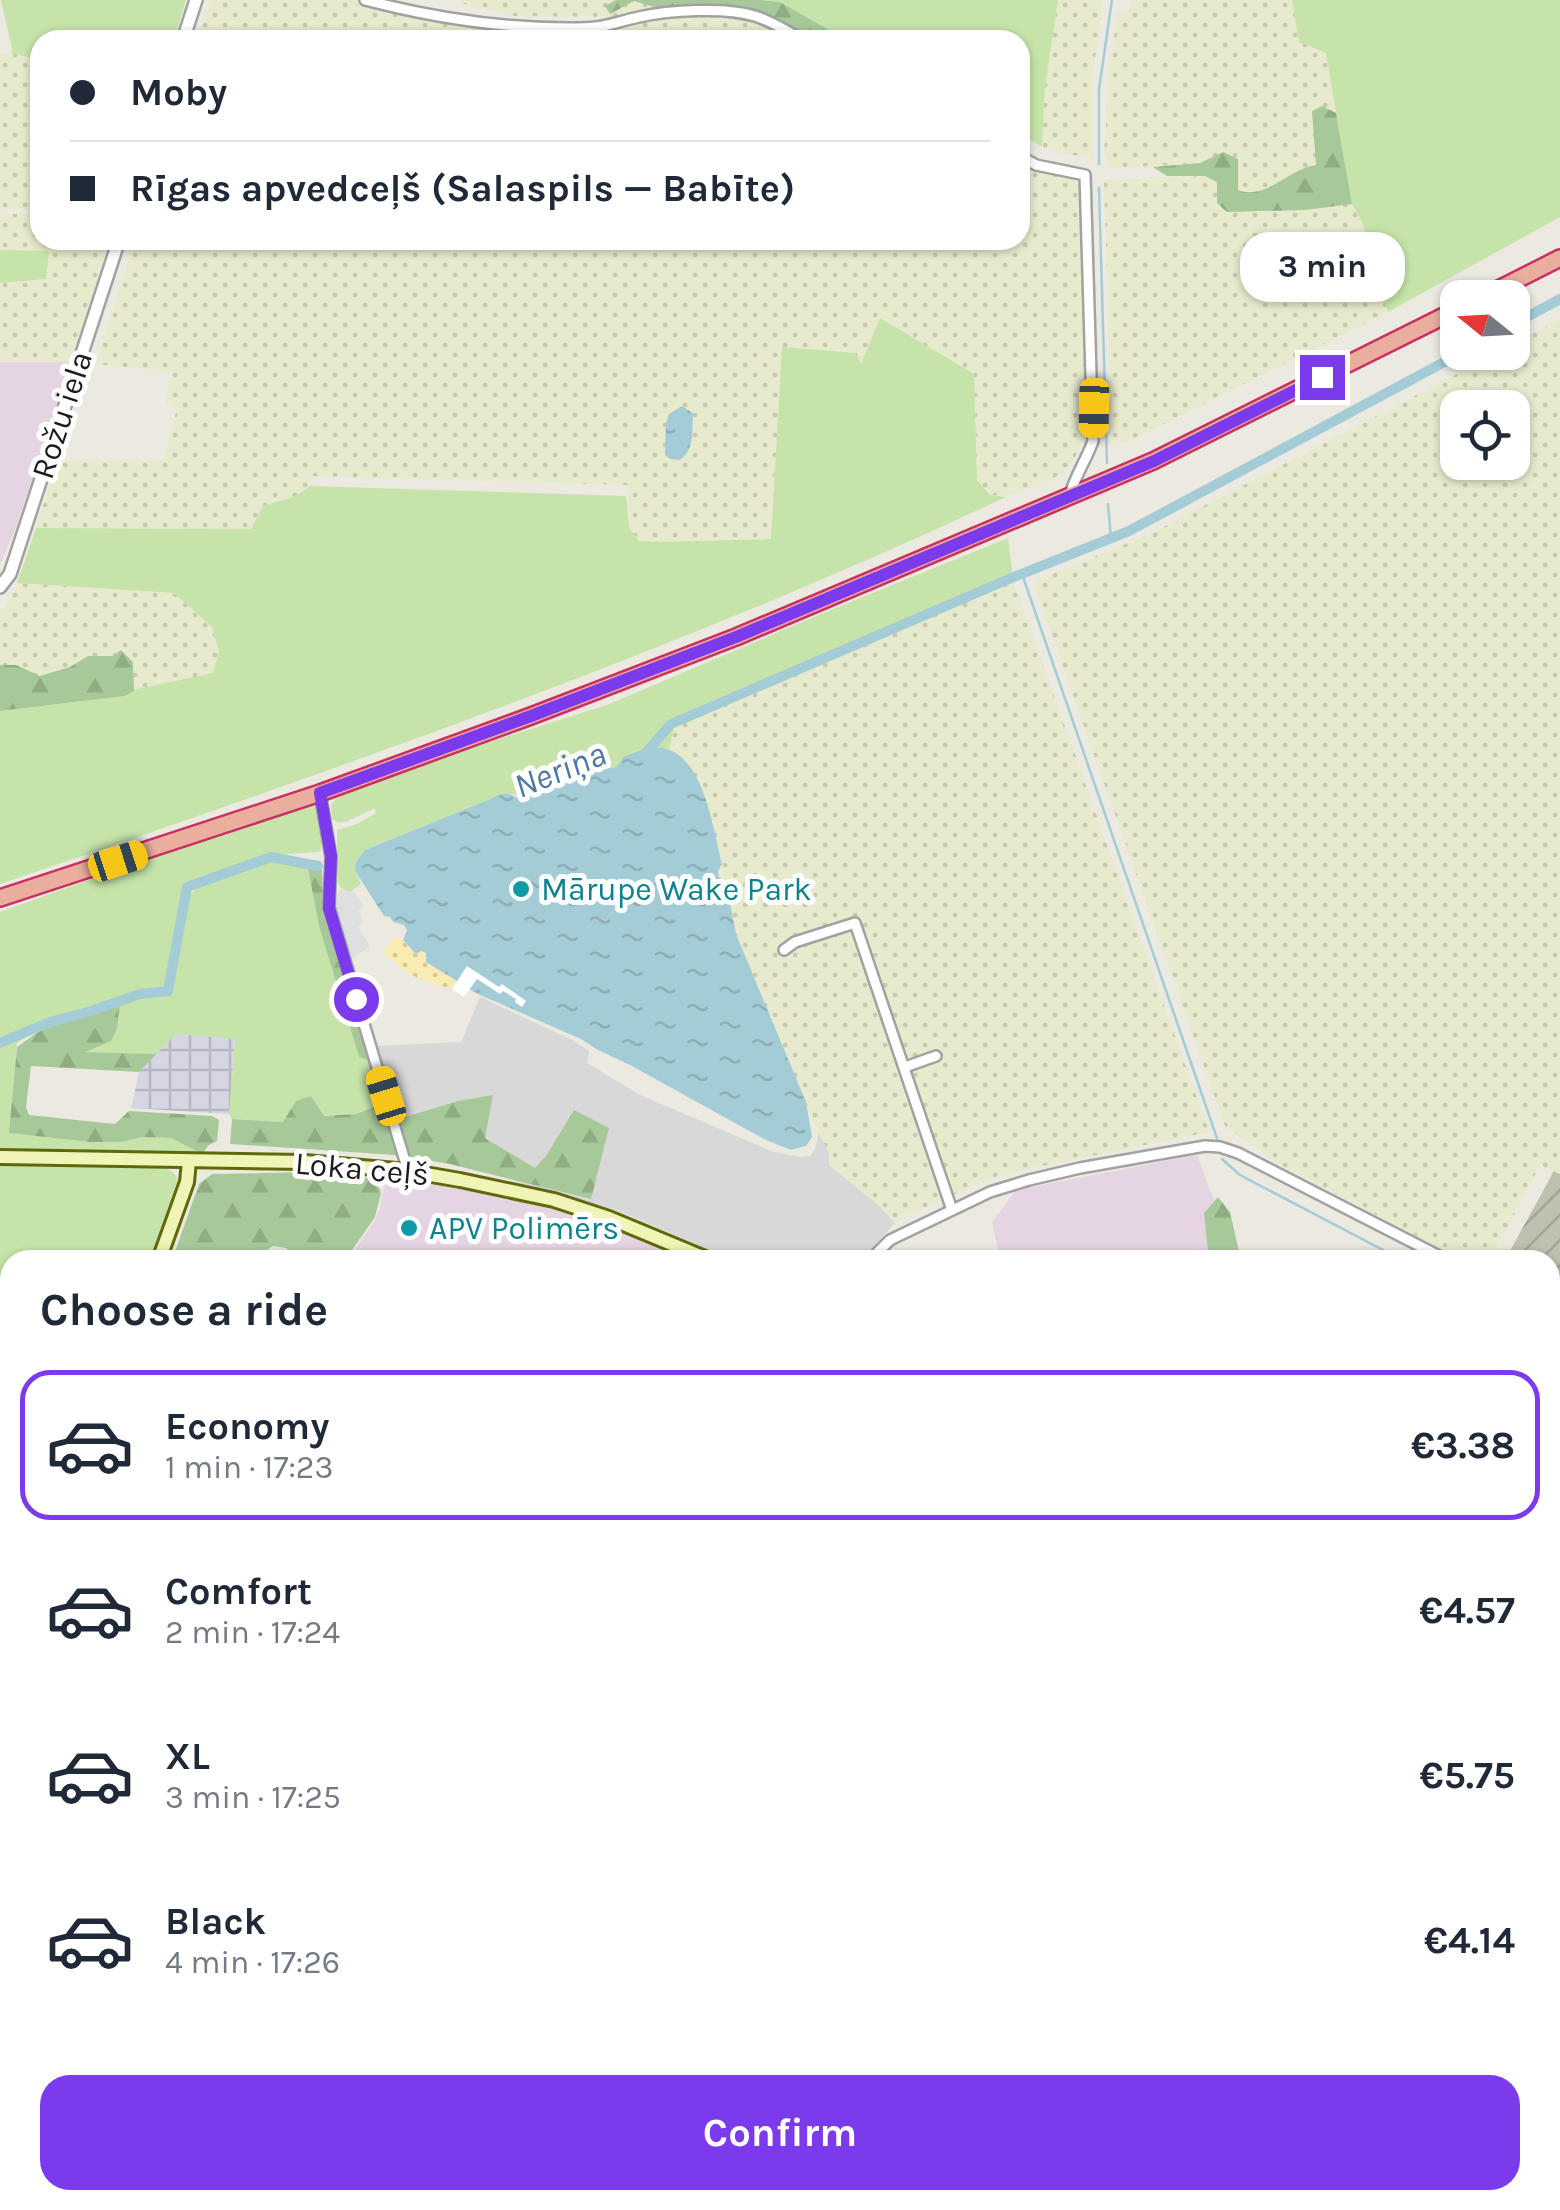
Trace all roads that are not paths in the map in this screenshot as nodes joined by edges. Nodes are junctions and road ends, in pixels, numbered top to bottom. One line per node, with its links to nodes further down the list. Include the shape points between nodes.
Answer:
1 (196, 0): 3 (street)
2 (365, 0): 4 (street, via 524,28 604,28 671,11 742,12)
3 (186, 30)
4 (784, 30)
5 (1030, 162): 10 (street, via 1085,174 1093,441)
6 (115, 250): 11 (street, Rožu iela, via 10,574)
7 (1560, 258): 8 (highway)
8 (1517, 280)
9 (1440, 319): 10 (highway)
10 (1069, 498): 12 (highway, via 736,637)
11 (0, 587)
12 (320, 793): 13 (highway); 19 (street, via 331,856 329,908)
13 (0, 898)
14 (784, 950): 16 (street, via 859,922)
15 (936, 1056): 16 (street)
16 (904, 1067): 20 (street)
17 (0, 1157): 18 (main road, Loka ceļš)
18 (189, 1161): 19 (main road, Loka ceļš); 21 (main road)
19 (408, 1171): 22 (main road, Loka ceļš, via 554,1200)
20 (952, 1210): 23 (street); 24 (street, via 1029,1180 1220,1147)
21 (162, 1250)
22 (686, 1250)
23 (880, 1250)
24 (1427, 1250)

